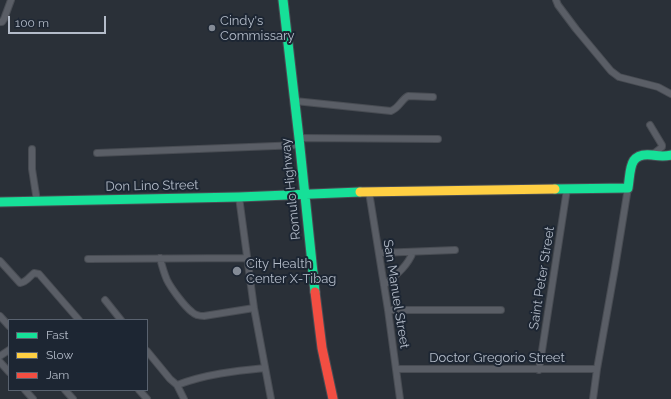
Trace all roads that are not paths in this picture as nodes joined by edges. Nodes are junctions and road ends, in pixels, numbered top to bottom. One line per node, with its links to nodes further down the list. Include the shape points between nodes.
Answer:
1 (11, 0): 4 (street, via 4,20)
2 (283, 0): 7 (main road, Romulo Highway)
3 (556, 0): 5 (street, via 576,29 618,77 658,87)
4 (0, 22)
5 (671, 94)
6 (433, 97): 7 (street, via 408,96 391,111)
7 (295, 101): 10 (main road, Romulo Highway)
8 (650, 125): 13 (street, via 662,145)
9 (438, 139): 10 (street)
10 (299, 142): 12 (street); 18 (main road, Romulo Highway)
11 (32, 149): 20 (street)
12 (97, 153)
13 (652, 155): 14 (main road); 15 (main road, via 644,154 634,159)
14 (671, 156)
15 (628, 188): 16 (main road, Don Lino Street); 42 (street)
16 (567, 189): 17 (main road, Don Lino Street); 43 (street, Saint Peter Street)
17 (369, 192): 18 (main road, Don Lino Street); 24 (street, San Manuel Street)
18 (304, 194): 19 (main road, Don Lino Street); 54 (main road, Romulo Highway, via 322,348)
19 (239, 197): 20 (main road, Don Lino Street); 26 (street)
20 (37, 201): 21 (main road, Don Lino Street)
21 (0, 202)
22 (455, 250): 23 (street)
23 (413, 252): 24 (street); 29 (street, via 405,266)
24 (379, 253): 29 (street, San Manuel Street)
25 (160, 258): 26 (street); 27 (street); 31 (street, via 169,283 192,313 204,316)
26 (247, 258): 31 (street)
27 (88, 259)
28 (0, 261): 35 (street, via 22,283 34,273 39,274)
29 (384, 285): 32 (street, San Manuel Street)
30 (104, 300): 36 (street)
31 (254, 308): 40 (street)
32 (388, 310): 33 (street); 41 (street, San Manuel Street)
33 (501, 310)
34 (0, 316): 37 (street)
35 (78, 319)
36 (120, 319)
37 (8, 325)
38 (148, 352): 45 (street)
39 (0, 362): 44 (street)
40 (265, 368): 45 (street, via 216,374); 53 (street)
41 (396, 368): 43 (street, Doctor Gregorio Street); 55 (street, San Manuel Street)
42 (597, 369): 43 (street, Doctor Gregorio Street); 56 (street)
43 (539, 370)
44 (8, 371)
45 (177, 385): 52 (street)
46 (26, 391): 49 (street)
47 (66, 391): 50 (street)
48 (140, 391): 51 (street)
49 (33, 399)
50 (73, 399)
51 (147, 399)
52 (184, 399)
53 (271, 399)
54 (333, 399)
55 (400, 399)
56 (593, 399)

